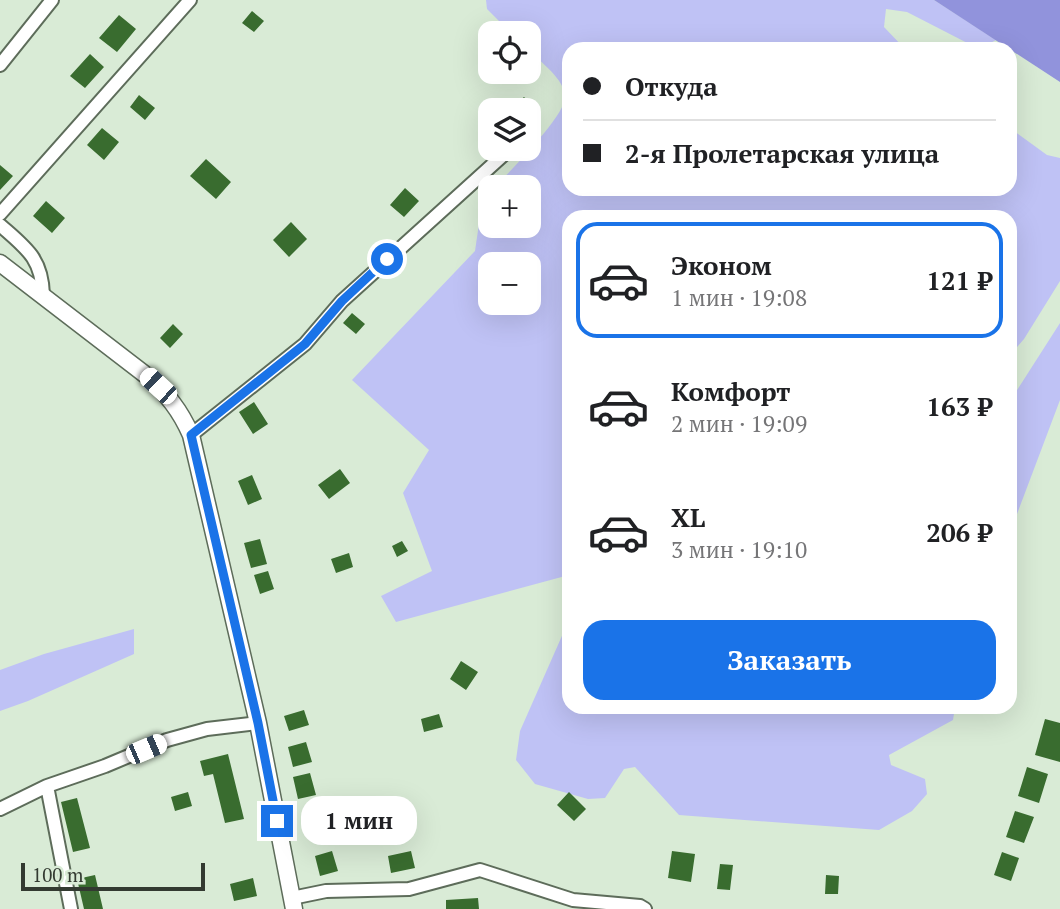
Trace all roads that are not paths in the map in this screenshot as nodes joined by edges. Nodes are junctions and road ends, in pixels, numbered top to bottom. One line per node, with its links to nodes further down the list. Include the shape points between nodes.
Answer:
1 (52, 0): 3 (street)
2 (190, 0): 5 (street)
3 (0, 65)
4 (497, 161): 9 (street, via 342,301 305,344)
5 (0, 214)
6 (0, 225): 8 (street, via 33,254)
7 (0, 263): 8 (main road)
8 (43, 295): 9 (main road, via 169,396)
9 (191, 435): 10 (main road)
10 (258, 723): 11 (street, via 167,740); 13 (main road)
11 (47, 786): 12 (street); 15 (street)
12 (0, 809)
13 (293, 903): 14 (street, via 326,891 409,888 480,870)
14 (574, 904): 16 (street)
15 (71, 909)
16 (645, 909)

